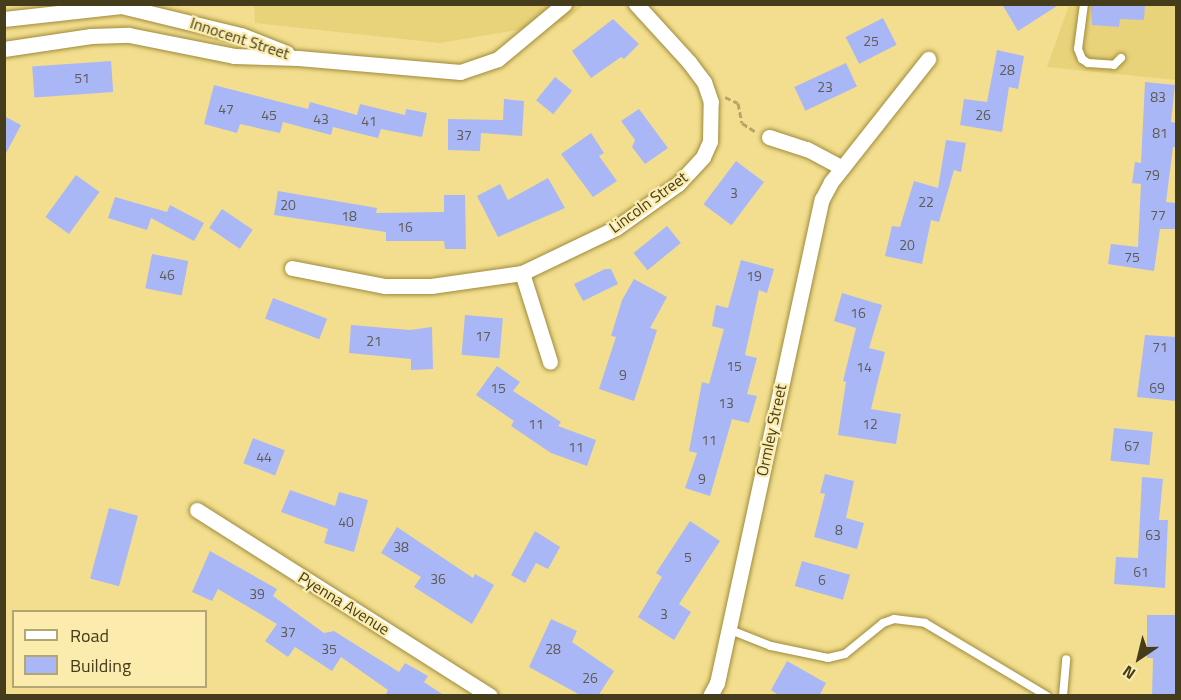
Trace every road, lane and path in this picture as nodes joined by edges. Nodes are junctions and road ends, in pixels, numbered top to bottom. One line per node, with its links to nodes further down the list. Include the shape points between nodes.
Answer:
1 (564, 4): 6 (street, Innocent Street, via 498,59 460,72)
2 (636, 4): 9 (street, Lincoln Street, via 689,62)
3 (1084, 4): 7 (lane, via 1078,49 1082,59 1114,65)
4 (4, 19): 6 (street, Innocent Street, via 121,6 241,35)
5 (4, 49): 6 (street, Innocent Street, via 91,36 129,35 234,56)
6 (298, 58)
7 (1121, 58)
8 (928, 59): 11 (street, Ormley Street)
9 (710, 98): 10 (path, via 731,96 738,103 742,123); 13 (street, Lincoln Street, via 710,141 703,157 678,184 615,228)
10 (769, 137): 11 (street, via 807,149)
11 (842, 168): 16 (street, Ormley Street, via 831,182 817,220)
12 (292, 268): 13 (street, Lincoln Street, via 385,286 431,286)
13 (522, 273): 14 (street)
14 (550, 362)
15 (197, 510): 18 (street, Pyenna Avenue)
16 (728, 629): 19 (street, Ormley Street, via 717,683); 20 (lane, via 771,646 828,658 844,654 883,622 894,619 925,623)
17 (1066, 659): 21 (lane)
18 (490, 696)
19 (710, 696)
20 (1047, 696)
21 (1064, 696)

